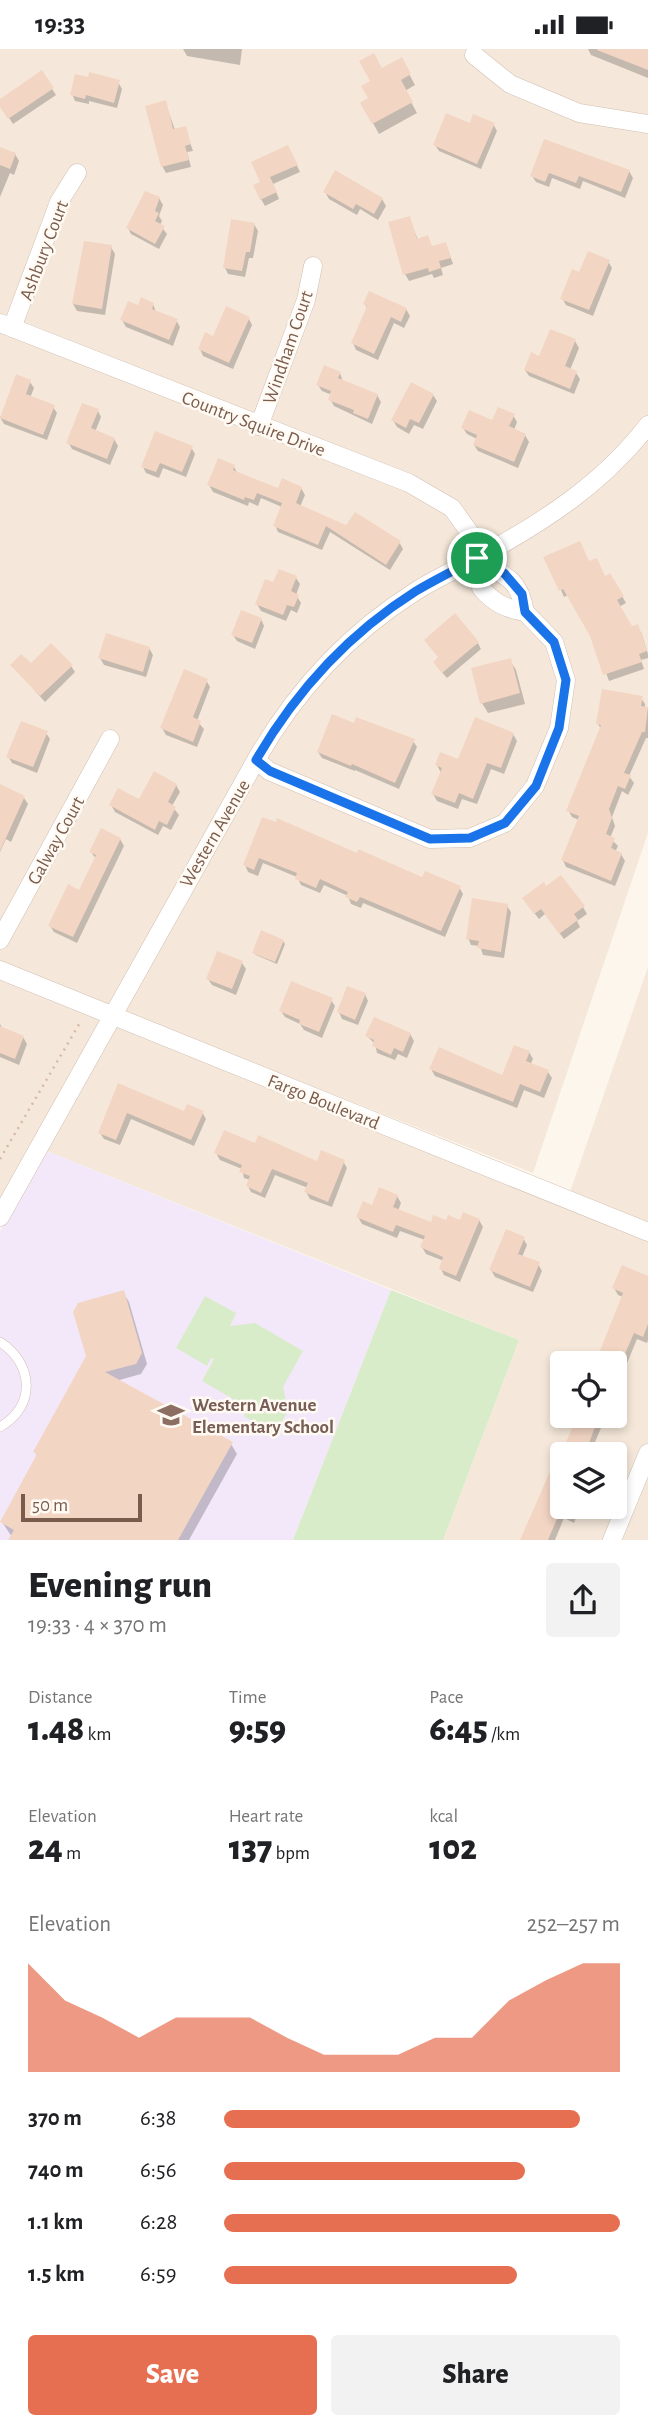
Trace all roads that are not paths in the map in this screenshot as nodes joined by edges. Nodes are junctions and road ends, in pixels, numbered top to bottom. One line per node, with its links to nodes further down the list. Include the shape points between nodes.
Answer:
1 (474, 55): 2 (street, via 510,84 579,113)
2 (648, 124)
3 (77, 173): 5 (street, Ashbury Court, via 59,202)
4 (313, 267): 6 (street, Windham Court, via 306,300)
5 (6, 325): 6 (street, Country Squire Drive)
6 (260, 426): 8 (street, Country Squire Drive, via 409,482 452,508)
7 (645, 434): 8 (street, Western Avenue, via 557,512)
8 (482, 559): 9 (street, via 504,573 522,594); 9 (street, via 481,588 507,609); 11 (street, Western Avenue, via 416,591 355,637 310,680)
9 (525, 612): 11 (street, via 554,642 566,680 559,728 536,786 505,823 470,838 430,839 270,771)
10 (110, 739): 12 (street, Galway Court)
11 (256, 760): 14 (street, Western Avenue)
12 (0, 940)
13 (0, 970): 14 (street, Fargo Boulevard)
14 (112, 1015): 15 (street, Western Avenue); 16 (street, Fargo Boulevard)
15 (0, 1217)
16 (648, 1232)
17 (0, 1342): 18 (lane, via 17,1356 26,1386 21,1407)
18 (0, 1427)
19 (648, 1453): 20 (street)
20 (640, 1495): 21 (street)
21 (612, 1540)

